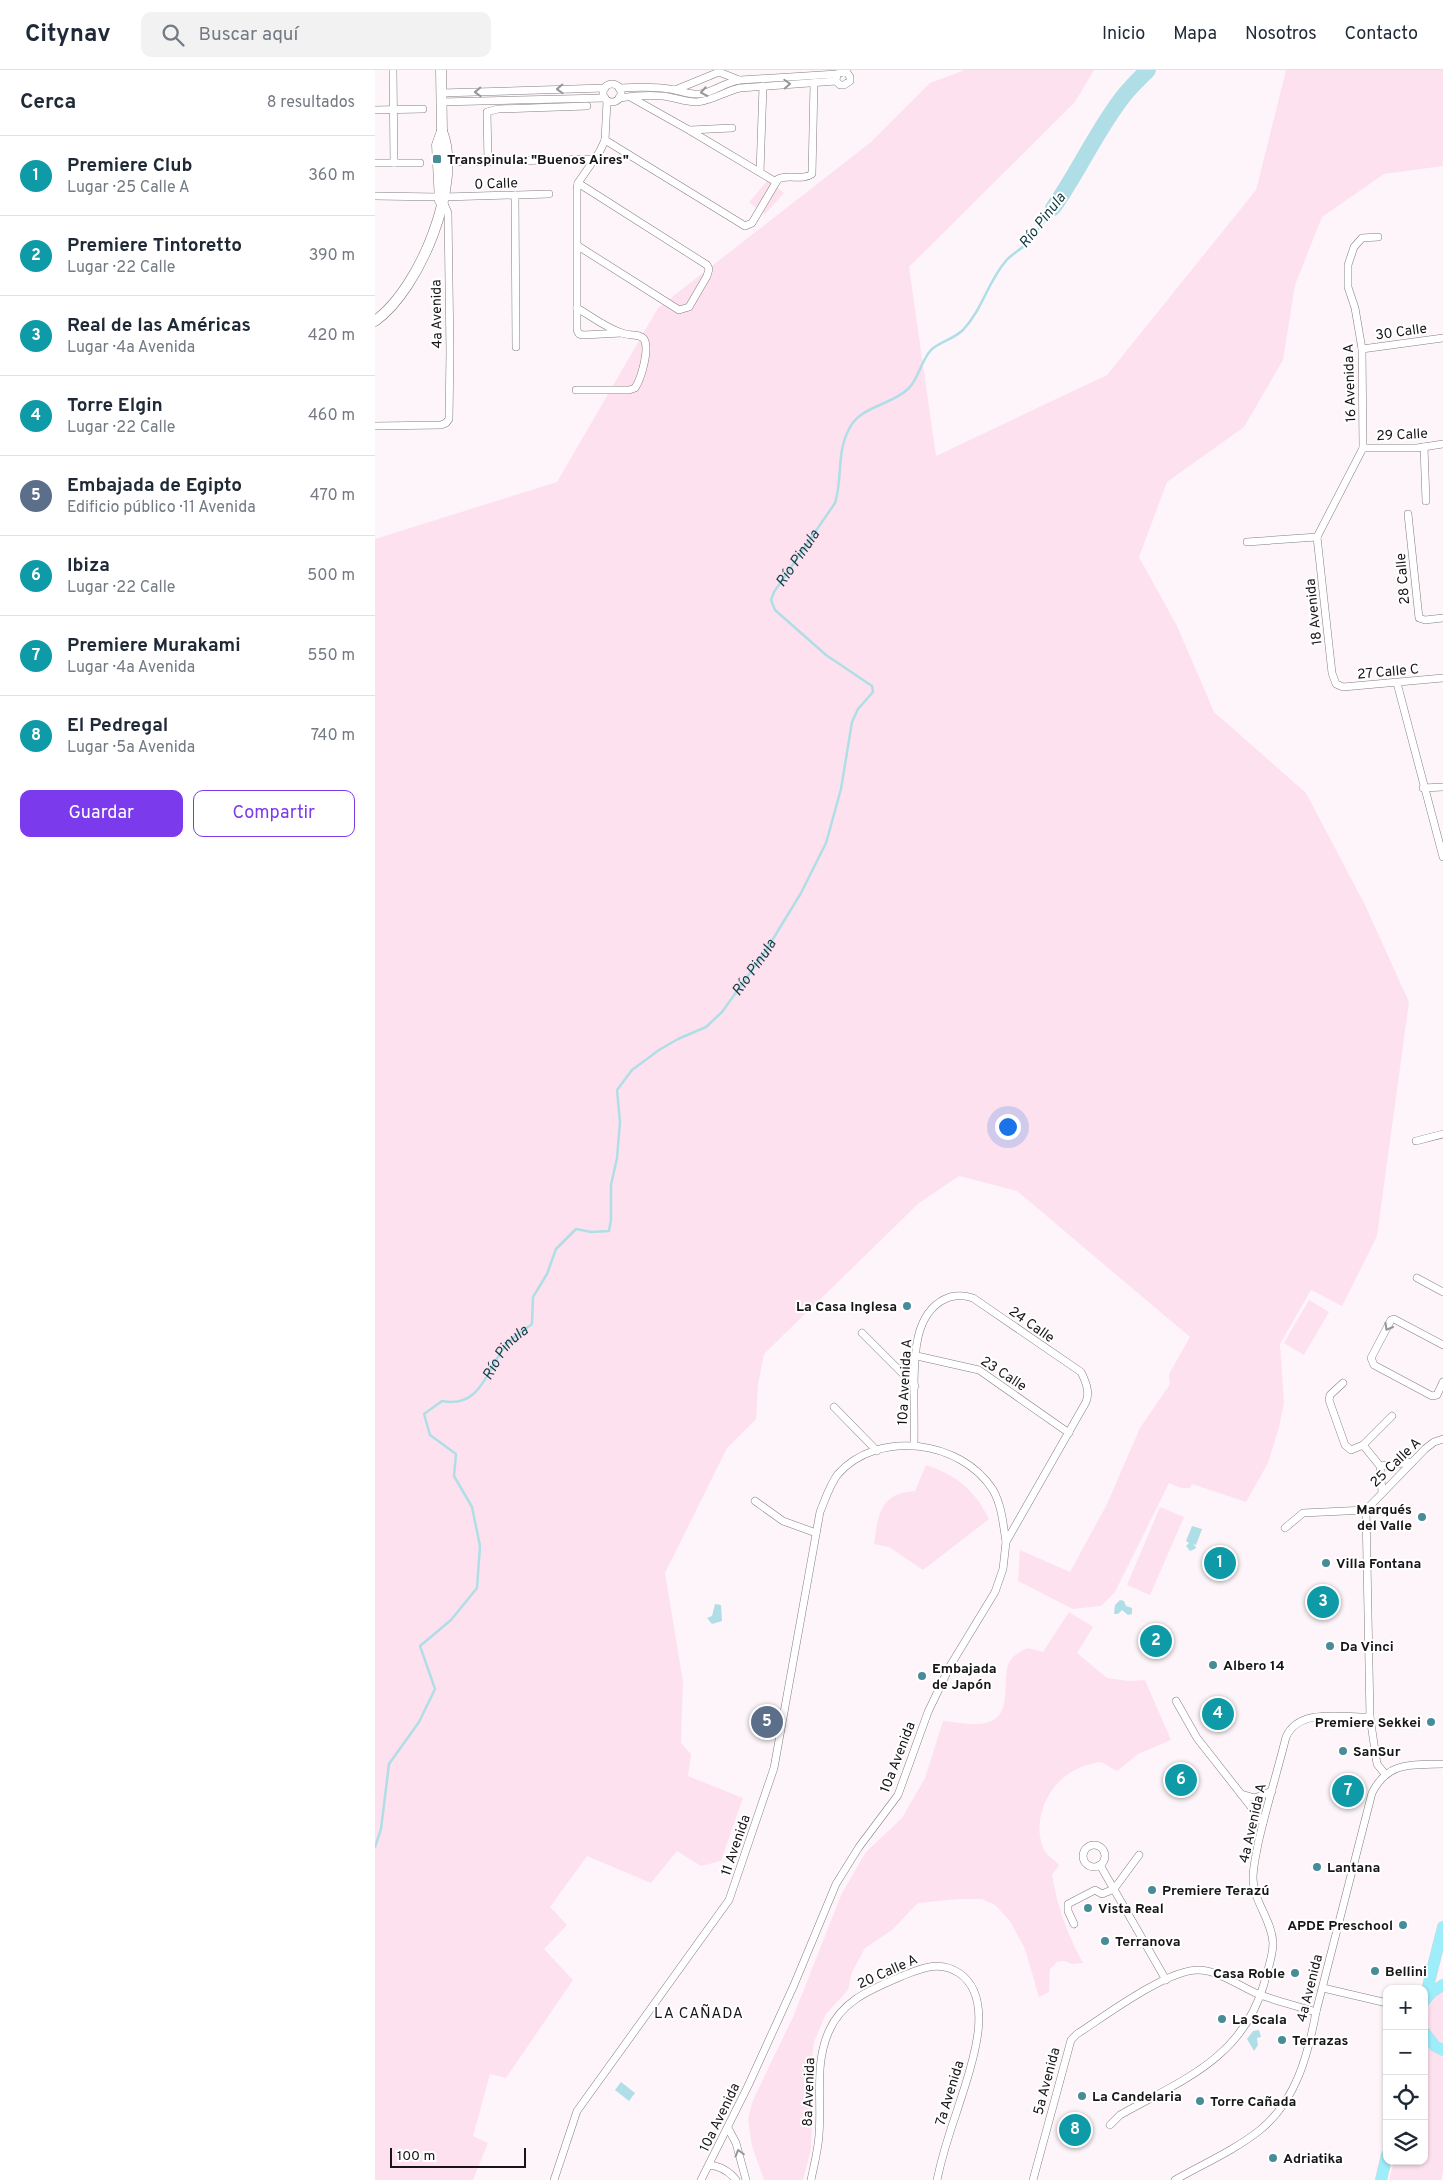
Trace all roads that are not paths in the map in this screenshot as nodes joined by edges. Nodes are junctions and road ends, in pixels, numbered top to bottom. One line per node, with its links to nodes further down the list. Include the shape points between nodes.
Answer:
1 (393, 70): 18 (street)
2 (441, 70): 13 (main road, 4a Avenida)
3 (719, 71): 6 (street); 11 (street)
4 (774, 73): 5 (street); 6 (street)
5 (837, 74): 7 (street)
6 (740, 80): 11 (street, one-way to 11, via 705,93)
7 (814, 83): 8 (street, one-way to 7); 29 (street, via 812,174 782,177)
8 (763, 86): 12 (street, via 735,89 698,102 662,96); 28 (street)
9 (605, 88): 10 (street, via 612,85); 13 (street, one-way to 13); 14 (street)
10 (619, 88): 11 (street); 14 (street, via 621,93)
11 (675, 90)
12 (630, 97): 14 (street); 20 (street)
13 (441, 98): 14 (street); 34 (main road, 4a Avenida, via 447,160)
14 (611, 100): 21 (street)
15 (587, 106): 25 (street, via 487,112)
16 (423, 109): 18 (street)
17 (375, 110): 18 (street)
18 (393, 110): 27 (street)
19 (732, 128): 20 (street)
20 (689, 130): 28 (street)
21 (605, 140): 22 (street); 29 (street, via 745,226 752,223)
22 (595, 159): 25 (street); 30 (street)
23 (420, 162): 27 (street)
24 (458, 162): 25 (street)
25 (488, 162)
26 (375, 163): 27 (street)
27 (394, 163)
28 (760, 172): 29 (street)
29 (776, 182)
30 (579, 183): 36 (street); 36 (street, via 707,265 708,272 689,307 679,310)
31 (549, 194): 32 (street, 0 Calle)
32 (515, 195): 34 (street, 0 Calle); 41 (street)
33 (375, 196): 34 (street, 0 Calle)
34 (441, 200): 38 (main road, 4a Avenida, via 429,244 415,273 399,299); 44 (street, 4a Avenida, via 448,213 449,415 446,423 441,425)
35 (1378, 238): 42 (street, 16 Avenida A, via 1362,238 1354,247 1348,265 1348,287)
36 (578, 246): 37 (street)
37 (577, 308): 39 (street); 39 (street, via 579,334)
38 (375, 321)
39 (621, 333): 43 (street, via 639,336 645,344 643,373 635,388)
40 (1443, 338): 42 (street, 30 Calle)
41 (516, 347)
42 (1362, 349): 47 (street, 16 Avenida A)
43 (576, 390)
44 (375, 426)
45 (1443, 444): 46 (street, 29 Calle)
46 (1424, 447): 47 (street, 29 Calle); 48 (street)
47 (1363, 448): 50 (street, 16 Avenida A)
48 (1426, 501)
49 (1408, 514): 52 (street, 28 Calle, via 1419,618)
50 (1317, 537): 51 (street); 55 (street, 18 Avenida, via 1332,674)
51 (1247, 542)
52 (1443, 618)
53 (1443, 678): 54 (street, 27 Calle C)
54 (1397, 683): 55 (street, 27 Calle C, via 1343,687); 57 (street)
55 (1336, 684)
56 (1443, 787): 57 (street)
57 (1423, 788): 58 (street)
58 (1443, 857)
59 (1443, 1134): 60 (street)
60 (1416, 1141)
61 (1417, 1278): 62 (street)
62 (1443, 1292)
63 (944, 1299): 66 (street, 10a Avenida A, via 934,1306 923,1323); 70 (street, 24 Calle, via 960,1295 973,1298 1081,1372)
64 (862, 1333): 69 (street)
65 (1443, 1345): 67 (street, one-way to 67, via 1394,1319 1371,1358 1374,1365 1432,1396 1437,1395)
66 (917, 1356): 69 (street, 10a Avenida A); 73 (street, 23 Calle, via 979,1370)
67 (1443, 1382)
68 (1343, 1384): 75 (street, via 1330,1395 1329,1403 1346,1447 1354,1450)
69 (915, 1386): 76 (street, 10a Avenida A)
70 (1088, 1397): 73 (street, 10a Avenida)
71 (834, 1407): 77 (street)
72 (1392, 1416): 75 (street)
73 (1069, 1433): 85 (street, 10a Avenida)
74 (1443, 1439): 78 (street, 25 Calle A, via 1434,1442)
75 (1363, 1444): 79 (street)
76 (914, 1445): 77 (street); 85 (street, via 951,1454 979,1474 993,1490 1001,1510)
77 (877, 1451): 84 (street, 11 Avenida, via 858,1458 838,1475 819,1512)
78 (1412, 1462): 79 (street); 80 (street, 25 Calle A)
79 (1380, 1466): 80 (street)
80 (1382, 1492): 82 (street, 25 Calle A)
81 (755, 1501): 84 (street, via 783,1521)
82 (1366, 1510): 83 (street, via 1307,1512 1297,1516); 87 (street)
83 (1285, 1528)
84 (816, 1533): 114 (street, 11 Avenida, via 774,1768 729,1900 577,2111)
85 (1006, 1542): 111 (street, 10a Avenida, via 1003,1569 995,1592 931,1704 898,1795 836,1884)
86 (1176, 1702): 91 (street, via 1197,1738)
87 (1370, 1717): 89 (street, via 1377,1764); 90 (street, 4a Avenida A, via 1322,1717 1297,1722 1286,1737)
88 (1443, 1764): 89 (street, via 1405,1766)
89 (1385, 1774): 101 (street, 4a Avenida, via 1372,1793)
90 (1272, 1791): 91 (street, via 1255,1798); 92 (street, 4a Avenida A)
91 (1240, 1794): 92 (street)
92 (1263, 1822): 102 (street, 4a Avenida A, via 1253,1878 1273,1944)
93 (1139, 1855): 95 (street)
94 (1100, 1865): 95 (street)
95 (1114, 1889): 96 (street, via 1102,1894 1094,1890 1068,1904); 98 (street)
96 (1075, 1924)
97 (1443, 1927): 99 (main road)
98 (1165, 1980): 102 (street, 5a Avenida, via 1189,1971 1207,1971); 120 (street, 5a Avenida, via 1071,2040)
99 (1428, 1985)
100 (1443, 1985): 103 (main road)
101 (1323, 1988): 104 (street); 107 (street, 4a Avenida)
102 (1261, 1995): 107 (street, 5a Avenida); 110 (street, 4a Avenida A, via 1238,2036 1222,2053 1205,2067 1120,2115)
103 (1428, 1996)
104 (1383, 2002)
105 (843, 2010): 106 (street, 20 Calle A, via 863,1993 936,1965 951,1968 968,1980 977,1998); 118 (street, 8a Avenida, via 829,2030 821,2052 819,2136)
106 (978, 2012): 119 (street, 7a Avenida, via 977,2047)
107 (1316, 2012): 121 (street, 4a Avenida, via 1303,2065 1295,2085 1274,2117 1243,2142)
108 (1428, 2037): 109 (main road)
109 (1443, 2050)
110 (1110, 2125)
111 (728, 2128): 113 (street, 10a Avenida); 117 (street, one-way to 111, via 736,2143)
112 (1385, 2165): 122 (main road)
113 (709, 2166): 115 (street, 10a Avenida); 116 (street, via 717,2166)
114 (554, 2180)
115 (701, 2180)
116 (736, 2180)
117 (746, 2180)
118 (811, 2180)
119 (937, 2180)
120 (1033, 2180)
121 (1175, 2180)
122 (1381, 2180)

